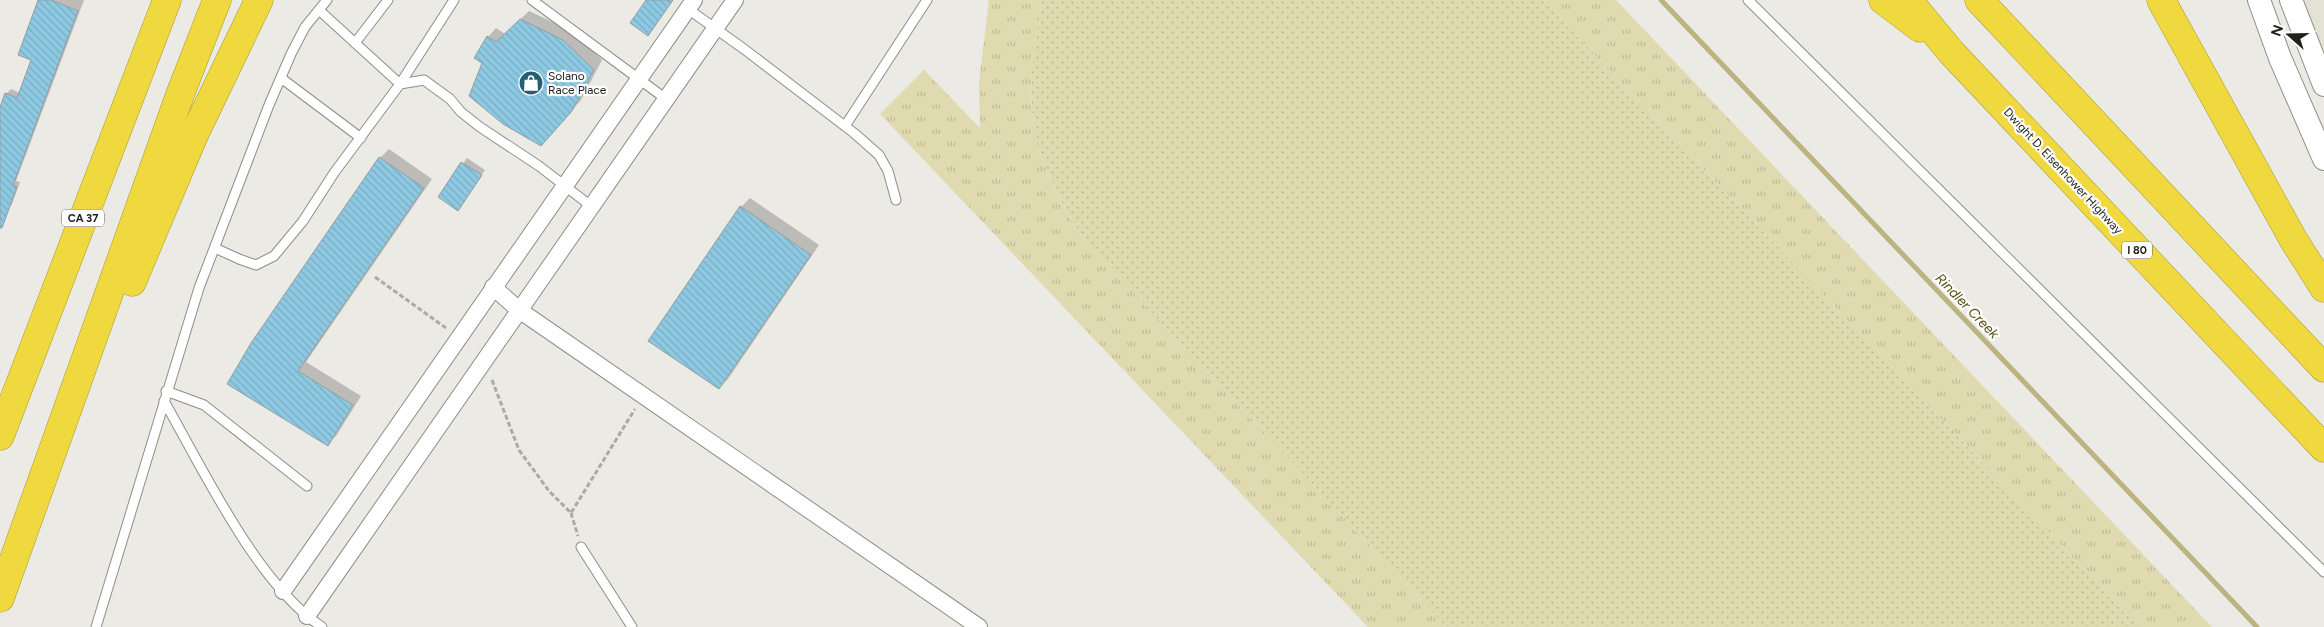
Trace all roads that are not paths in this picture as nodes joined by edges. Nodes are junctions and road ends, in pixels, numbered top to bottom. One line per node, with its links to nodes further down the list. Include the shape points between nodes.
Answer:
1 (167, 0): 40 (highway, CA 37)
2 (216, 0): 45 (highway)
3 (259, 0): 45 (highway, via 186,152)
4 (327, 0): 18 (lane)
5 (388, 0): 20 (lane)
6 (454, 0): 24 (lane)
7 (532, 0): 23 (lane)
8 (735, 0): 19 (street)
9 (927, 0): 27 (lane)
10 (1748, 0): 44 (lane)
11 (1883, 0): 21 (highway)
12 (1908, 0): 21 (highway, Dwight D. Eisenhower Highway / I 80)
13 (1979, 0): 37 (highway)
14 (2163, 0): 35 (highway, via 2293,239)
15 (2259, 0): 29 (main road, via 2280,58)
16 (2290, 0): 25 (main road)
17 (691, 4): 19 (lane); 23 (street)
18 (319, 10): 20 (lane); 22 (lane, via 306,27)
19 (716, 28): 26 (street); 27 (lane)
20 (355, 43): 24 (lane)
21 (1951, 52): 41 (highway, Dwight D. Eisenhower Highway / I 80)
22 (281, 78): 28 (lane); 33 (lane)
23 (639, 79): 26 (lane); 30 (street)
24 (400, 84): 28 (lane); 30 (lane, via 424,80 480,127)
25 (2324, 85)
26 (666, 99): 32 (street)
27 (845, 126): 31 (lane, via 880,155 888,170)
28 (360, 138): 33 (lane, via 303,222 274,256 256,265)
29 (2324, 159)
30 (564, 186): 32 (lane); 34 (street)
31 (896, 200)
32 (592, 206): 36 (street)
33 (214, 248): 38 (lane)
34 (494, 286): 36 (street); 46 (street)
35 (2324, 288)
36 (520, 310): 47 (street); 51 (street)
37 (2324, 368)
38 (166, 391): 39 (lane); 42 (lane, via 204,405)
39 (164, 401): 46 (lane, via 245,541); 48 (lane)
40 (0, 436)
41 (2324, 448)
42 (306, 486)
43 (581, 547): 50 (lane)
44 (2324, 572)
45 (3, 591)
46 (283, 591): 47 (lane)
47 (307, 616): 49 (lane)
48 (96, 627)
49 (322, 627)
50 (632, 627)
51 (979, 627)

